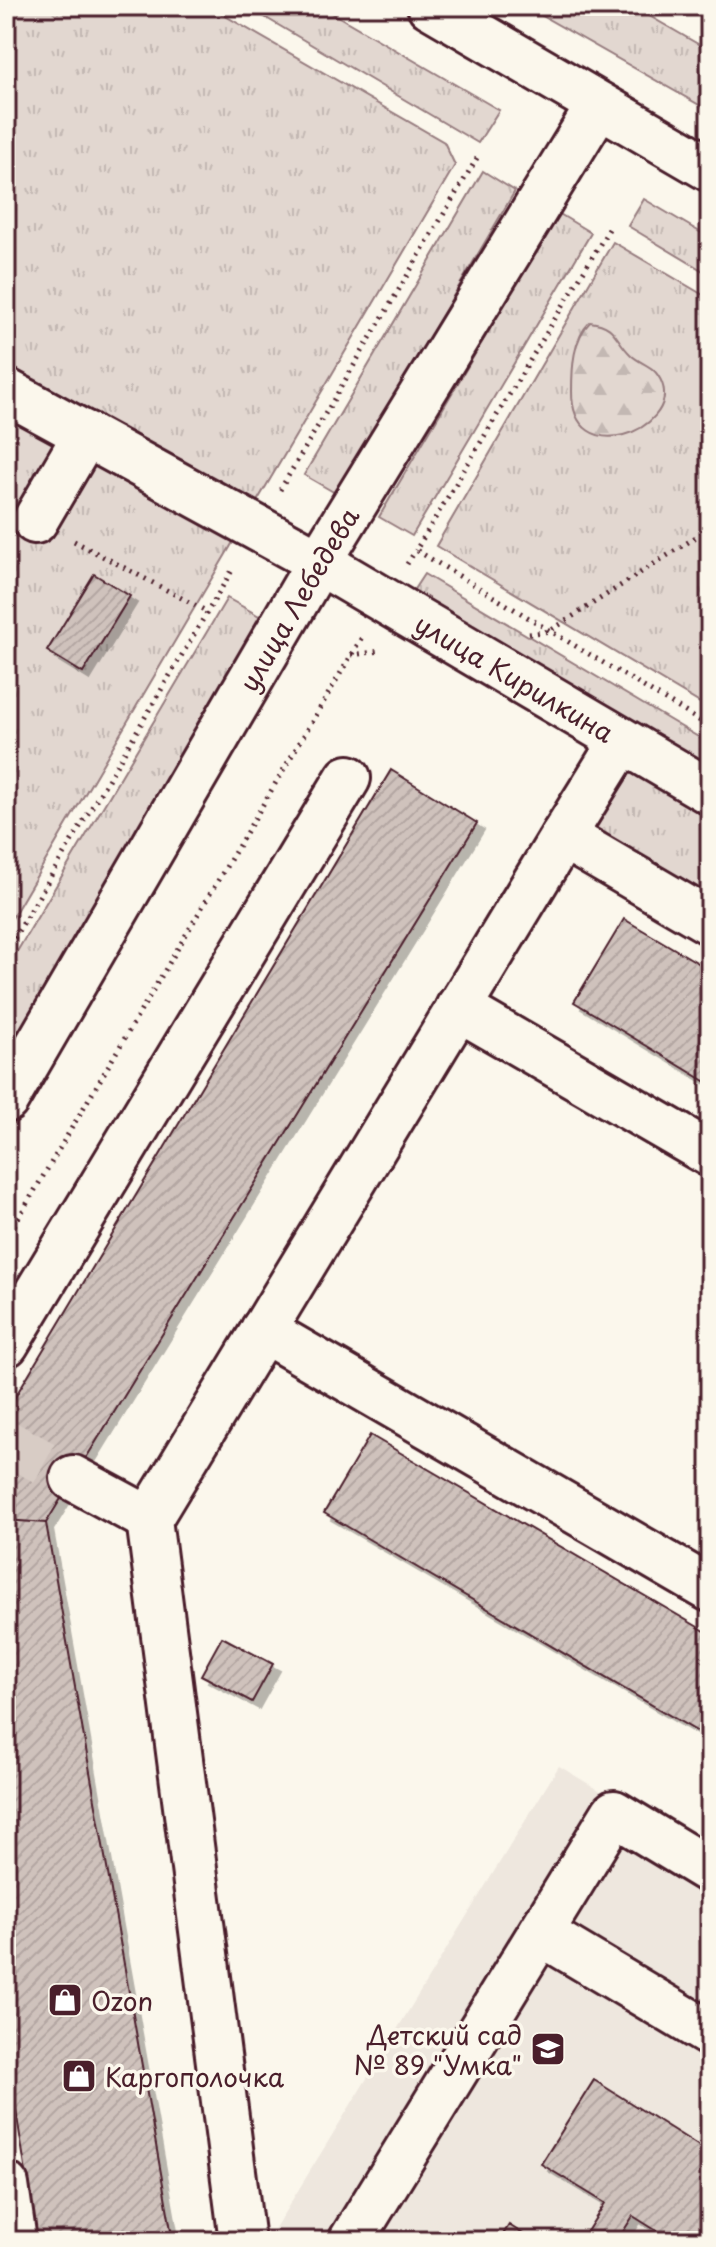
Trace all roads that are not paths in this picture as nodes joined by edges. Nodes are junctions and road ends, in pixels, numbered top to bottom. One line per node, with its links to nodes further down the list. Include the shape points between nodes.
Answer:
1 (430, 6): 2 (street)
2 (599, 105): 3 (street); 7 (street, улица Лебедева)
3 (710, 169)
4 (6, 391): 5 (street, улица Кирилкина)
5 (86, 434): 6 (street); 7 (street, улица Кирилкина)
6 (35, 521)
7 (319, 562): 8 (street, улица Кирилкина); 14 (street, улица Лебедева)
8 (622, 741): 10 (street, улица Кирилкина); 11 (street)
9 (348, 778): 17 (street)
10 (710, 792)
11 (563, 836): 12 (street); 13 (street)
12 (710, 922)
13 (458, 1008): 15 (street); 16 (street)
14 (6, 1100)
15 (710, 1154)
16 (263, 1330): 19 (street); 20 (street)
17 (6, 1344)
18 (73, 1478): 19 (street)
19 (149, 1519): 26 (street)
20 (710, 1589)
21 (710, 1871): 22 (street, via 614,1813)
22 (541, 1933): 23 (street); 27 (street)
23 (710, 2034)
24 (6, 2185): 25 (street)
25 (14, 2241)
26 (242, 2241)
27 (351, 2241)

